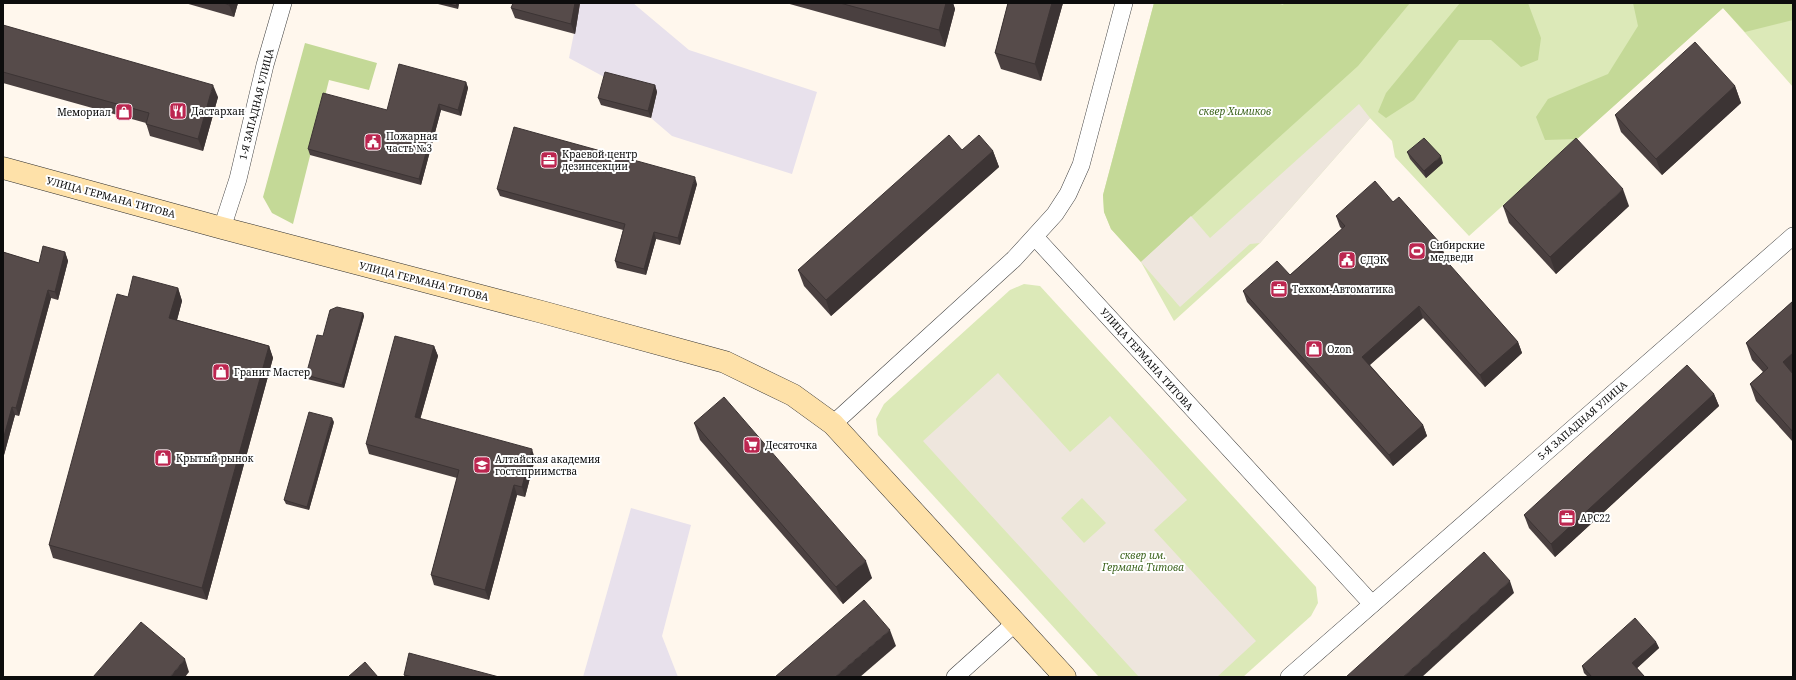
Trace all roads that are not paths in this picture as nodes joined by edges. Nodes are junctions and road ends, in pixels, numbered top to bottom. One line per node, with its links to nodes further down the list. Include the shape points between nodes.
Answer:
1 (283, 3): 4 (street, 1-Я ЗАПАДНАЯ УЛИЦА, via 265,65 238,179)
2 (1124, 3): 6 (street, via 1081,165 1068,194)
3 (3, 168): 4 (street, УЛИЦА ГЕРМАНА ТИТОВА)
4 (222, 228): 7 (street, УЛИЦА ГЕРМАНА ТИТОВА, via 725,362 793,395)
5 (1793, 236): 8 (street, 5-Я ЗАПАДНАЯ УЛИЦА)
6 (1035, 237): 7 (street); 8 (street, УЛИЦА ГЕРМАНА ТИТОВА)
7 (833, 424): 9 (street, УЛИЦА ГЕРМАНА ТИТОВА)
8 (1372, 604): 12 (street)
9 (1015, 622): 10 (street); 11 (street, УЛИЦА ГЕРМАНА ТИТОВА)
10 (955, 677)
11 (1065, 677)
12 (1289, 677)

